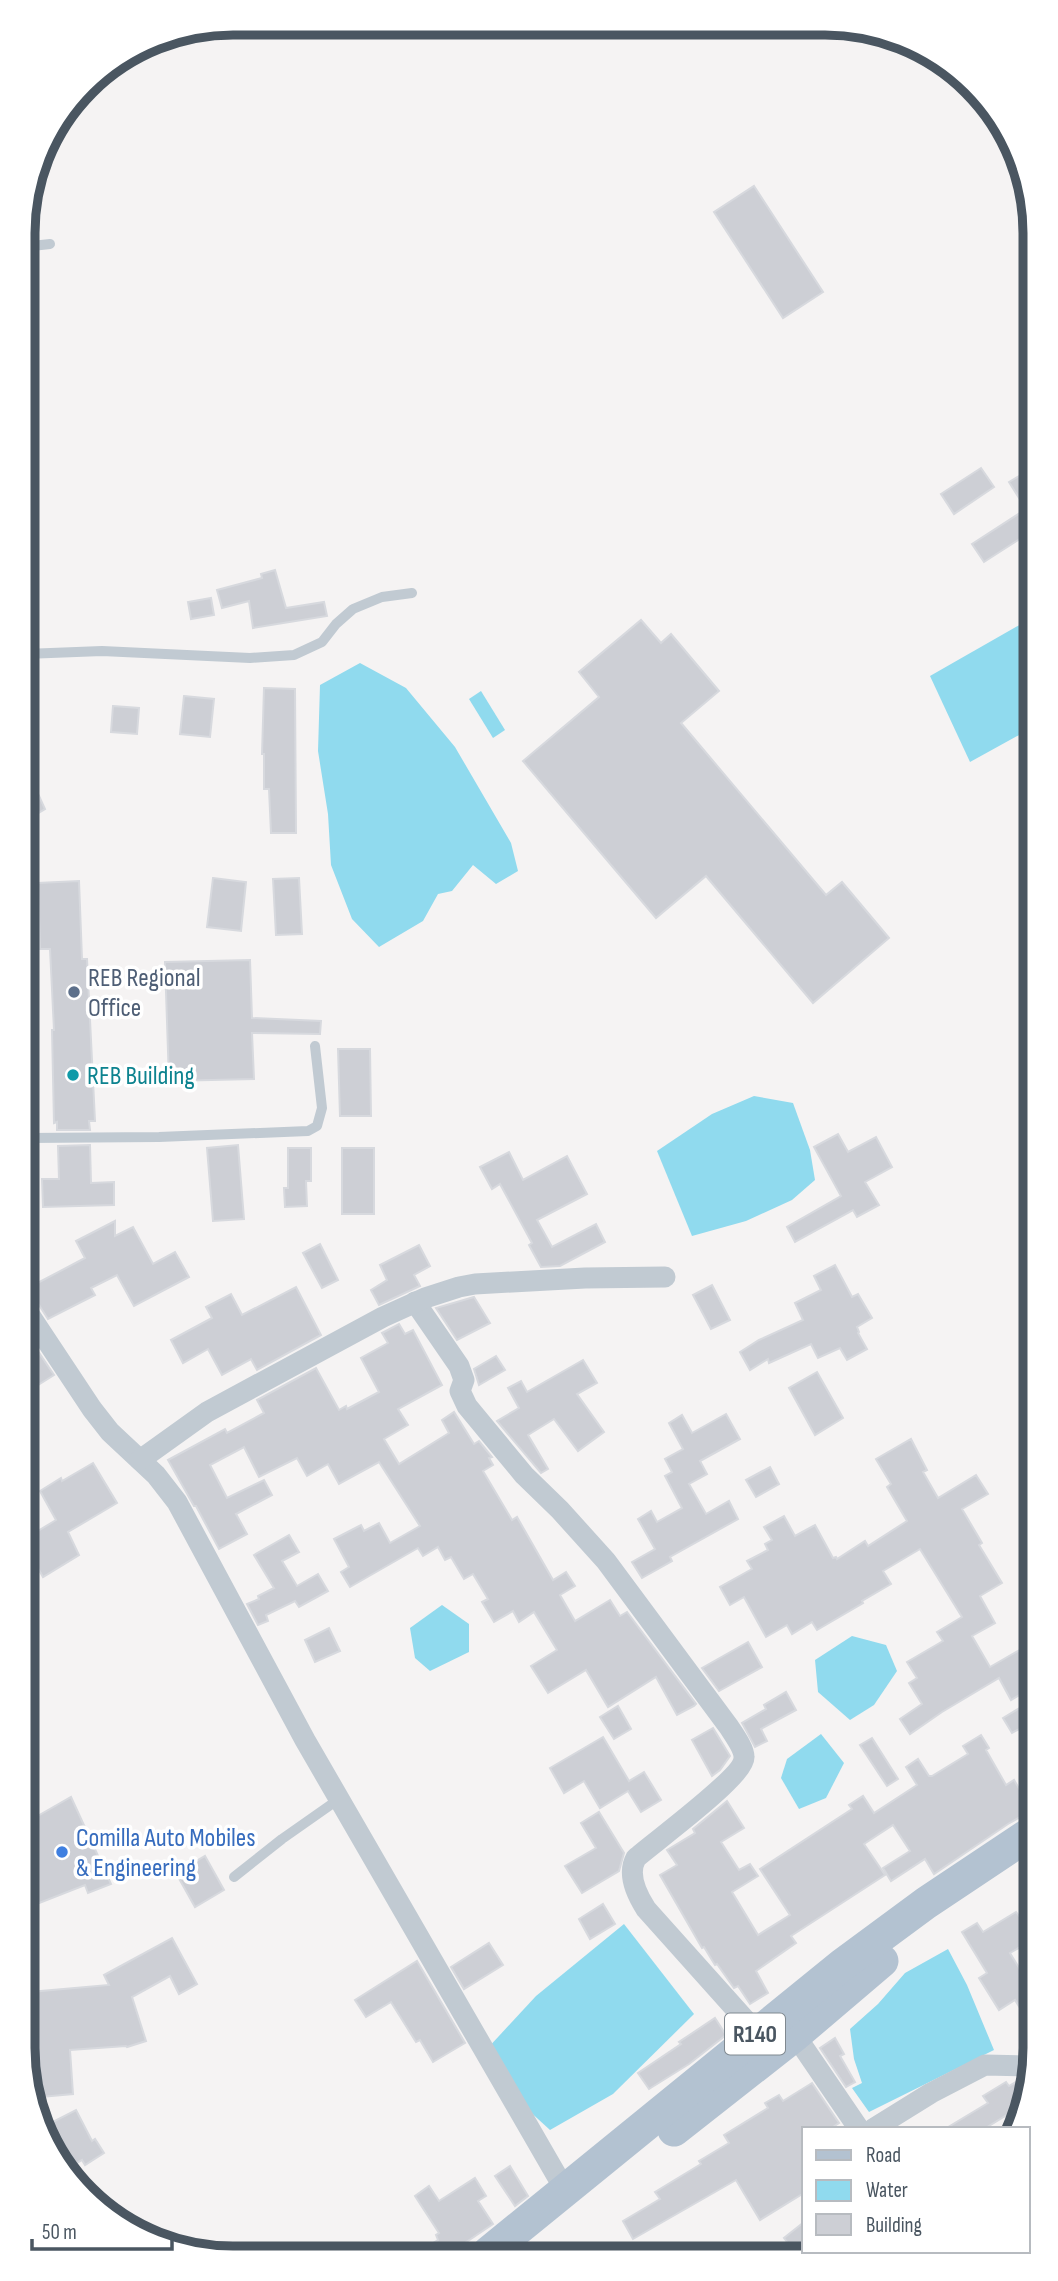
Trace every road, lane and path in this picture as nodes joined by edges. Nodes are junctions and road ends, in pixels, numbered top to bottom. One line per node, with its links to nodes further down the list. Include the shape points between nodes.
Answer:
1 (50, 244): 2 (lane)
2 (35, 246)
3 (412, 593): 4 (lane, via 382,597 354,609 322,642 294,655)
4 (35, 654)
5 (315, 1046): 6 (lane, via 322,1108 317,1126 308,1131)
6 (35, 1138)
7 (666, 1277): 8 (street, via 475,1284)
8 (415, 1302): 10 (street, via 216,1407); 15 (street, via 459,1366 464,1380 460,1391 467,1406 524,1475 606,1561 729,1727 744,1754 730,1780 636,1858 631,1869 646,1909)
9 (35, 1323): 10 (street, via 92,1409)
10 (140, 1460): 11 (street, via 177,1502)
11 (339, 1799): 14 (lane); 20 (street)
12 (1023, 1838): 15 (main road, R140, via 926,1903)
13 (1023, 1864): 16 (main road, R140, via 885,1959)
14 (234, 1877)
15 (757, 2033): 20 (main road, R140)
16 (795, 2035): 18 (street); 22 (main road, R140)
17 (1022, 2066): 19 (street, via 985,2065)
18 (858, 2127)
19 (876, 2127)
20 (565, 2190): 21 (main road, R140)
21 (497, 2246)
22 (531, 2246)

